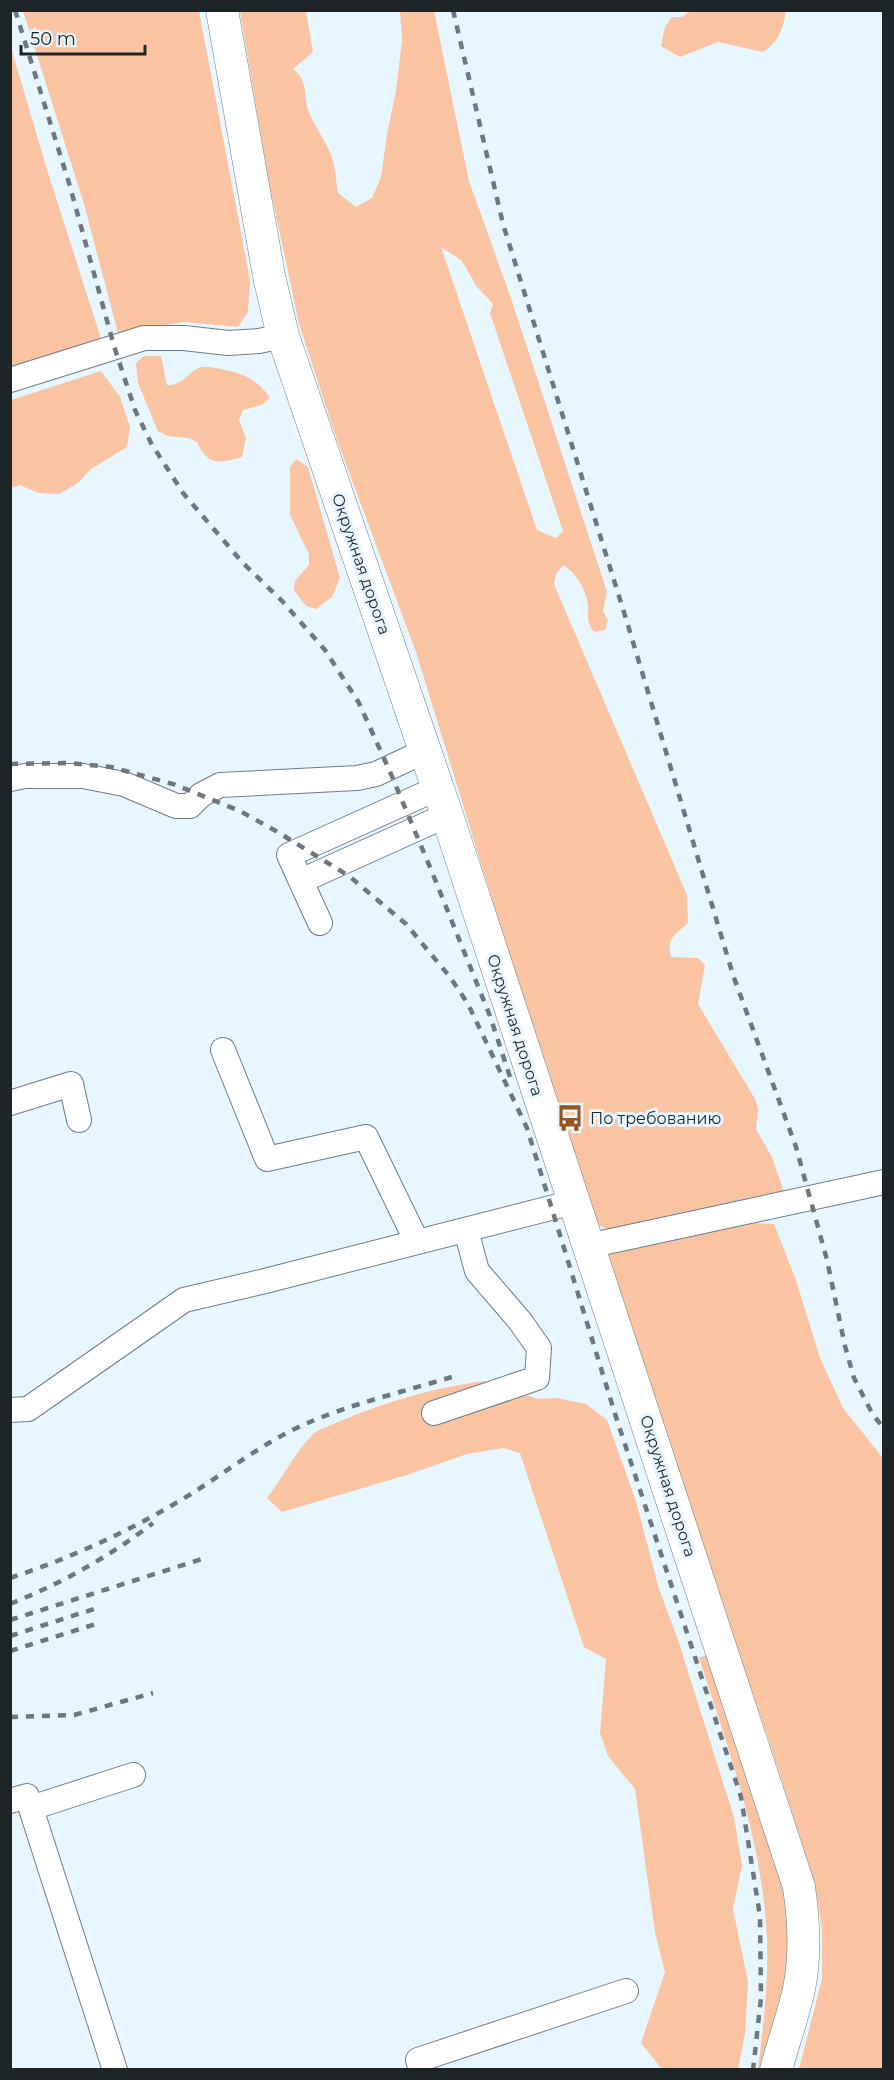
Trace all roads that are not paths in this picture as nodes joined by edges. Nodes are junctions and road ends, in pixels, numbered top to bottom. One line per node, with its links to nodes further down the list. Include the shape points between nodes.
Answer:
1 (222, 10): 2 (main road, Окружная дорога)
2 (283, 336): 3 (street, via 228,343 144,338); 4 (main road, Окружная дорога)
3 (10, 380)
4 (425, 751): 5 (street, via 376,774 357,778 220,785 190,806 176,806 124,784 83,776); 6 (main road, Окружная дорога)
5 (10, 779)
6 (443, 801): 7 (street, via 301,881); 12 (main road, Окружная дорога)
7 (320, 923)
8 (223, 1050): 14 (street, via 267,1159 366,1137)
9 (10, 1103): 10 (street, via 71,1084)
10 (80, 1119)
11 (884, 1182): 15 (street)
12 (574, 1202): 13 (street); 15 (main road, Окружная дорога)
13 (466, 1230): 14 (street); 17 (street, via 477,1271 539,1348 537,1378)
14 (417, 1242): 16 (street, via 184,1300 28,1409)
15 (588, 1246): 23 (main road, Окружная дорога, via 799,1887 804,1922 799,1989)
16 (10, 1410)
17 (434, 1413)
18 (133, 1775): 19 (street)
19 (21, 1805): 21 (street)
20 (626, 1991): 22 (street, via 418,2060)
21 (115, 2070)
22 (421, 2070)
23 (776, 2070)

